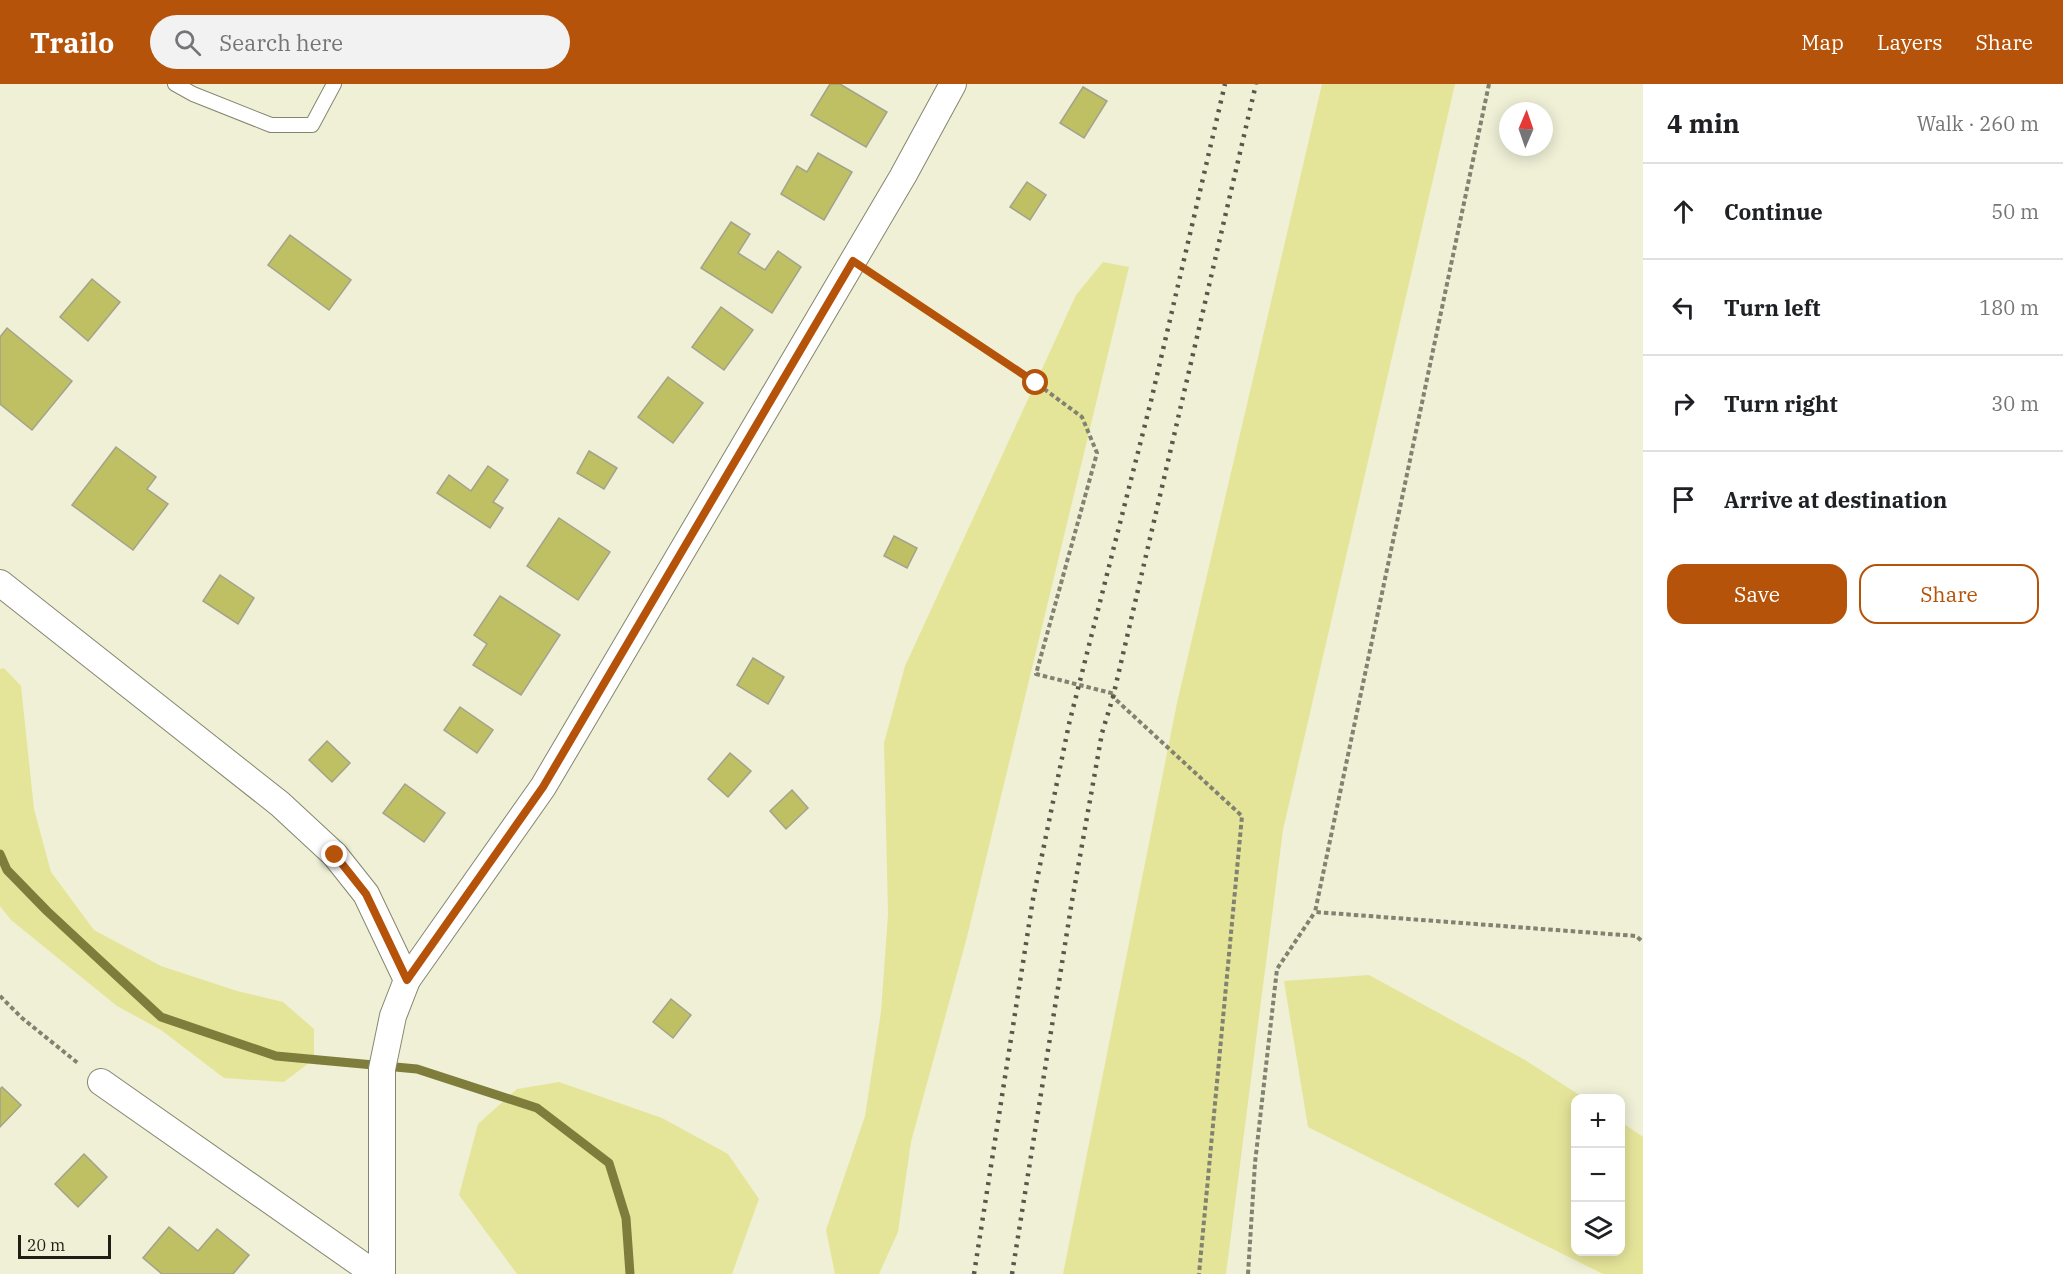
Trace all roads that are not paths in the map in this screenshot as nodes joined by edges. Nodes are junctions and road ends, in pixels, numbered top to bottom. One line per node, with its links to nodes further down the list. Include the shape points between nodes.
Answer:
1 (175, 84): 2 (lane, via 271,125 312,125)
2 (334, 84)
3 (953, 84): 5 (street, via 543,787)
4 (0, 583): 5 (street, via 280,804 335,855 366,894)
5 (407, 980): 8 (street, via 393,1016 382,1069)
6 (100, 1082): 7 (street)
7 (375, 1274)
8 (382, 1274)

